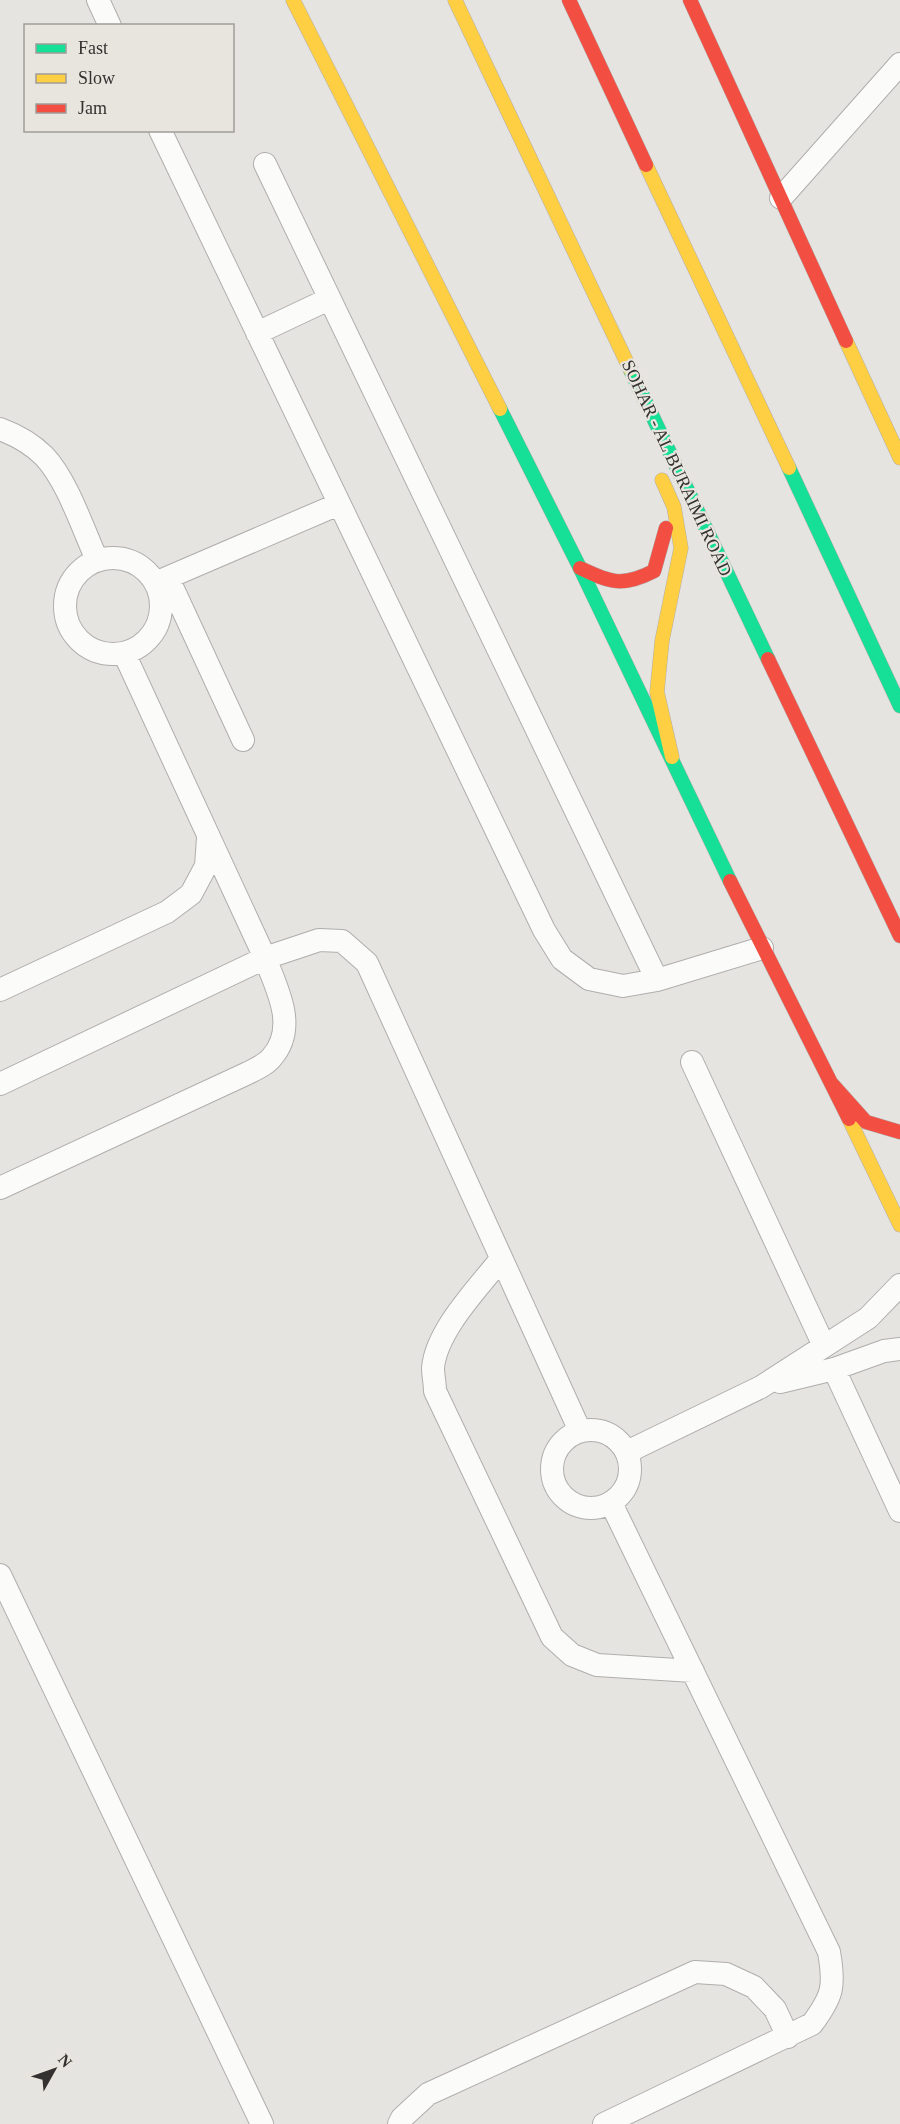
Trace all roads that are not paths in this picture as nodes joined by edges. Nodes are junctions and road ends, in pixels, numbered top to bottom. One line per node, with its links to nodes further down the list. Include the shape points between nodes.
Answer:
1 (98, 0): 6 (lane)
2 (293, 0): 19 (main road)
3 (454, 0): 7 (main road, SOHAR - AL BURAIMI ROAD)
4 (569, 0): 22 (main road)
5 (690, 0): 11 (main road)
6 (109, 24)
7 (467, 26): 13 (main road); 26 (main road, SOHAR - AL BURAIMI ROAD)
8 (900, 64): 11 (lane)
9 (161, 132): 14 (lane)
10 (265, 164): 12 (lane)
11 (781, 198): 16 (main road)
12 (330, 298): 14 (lane); 29 (lane)
13 (586, 310)
14 (257, 333): 17 (lane)
15 (0, 429): 18 (lane, via 16,435 44,456 63,485)
16 (900, 458)
17 (339, 504): 20 (lane); 29 (lane, via 544,930 562,959 589,979 623,986)
18 (97, 560): 20 (lane, via 114,557 130,561); 21 (lane, via 81,569 70,584 65,601 66,619 75,636 88,647 106,654)
19 (580, 568): 24 (main road); 24 (main road, via 611,582 635,582 654,571 668,521 653,467 674,507 681,548 662,641 657,692)
20 (162, 580): 21 (lane, via 160,618 153,634); 23 (lane)
21 (124, 653): 25 (lane)
22 (900, 706)
23 (243, 740)
24 (672, 757): 27 (main road)
25 (208, 835): 28 (lane); 30 (lane, via 206,866 191,894 167,912)
26 (900, 936)
27 (762, 948): 29 (lane); 33 (main road)
28 (265, 958): 32 (lane); 35 (lane, via 284,1014 285,1033 272,1058 248,1073); 37 (lane, via 319,940 342,941 367,963)
29 (657, 980)
30 (0, 990)
31 (692, 1062): 39 (lane)
32 (0, 1084)
33 (832, 1084): 34 (main road, via 866,1122); 36 (main road)
34 (900, 1132)
35 (0, 1188)
36 (900, 1225)
37 (501, 1259): 43 (lane); 48 (lane, via 448,1327 438,1346 433,1368 435,1391 552,1637 572,1655 597,1665)
38 (900, 1285): 39 (lane, via 868,1318)
39 (824, 1346): 42 (lane)
40 (900, 1350): 41 (lane, via 884,1351)
41 (834, 1369): 42 (lane); 46 (lane)
42 (761, 1387): 44 (lane)
43 (580, 1431): 44 (lane, via 608,1433); 45 (lane, via 556,1449 552,1478 558,1491 582,1508)
44 (627, 1452): 45 (lane, via 631,1466 629,1481)
45 (611, 1503): 48 (lane)
46 (900, 1511)
47 (0, 1575): 50 (lane)
48 (693, 1671): 49 (lane, via 829,1952 834,1977 828,2003 812,2024)
49 (788, 2037): 51 (lane, via 775,2009 754,1987 726,1974 695,1972 428,2094); 52 (lane)
50 (262, 2124)
51 (399, 2124)
52 (604, 2124)

